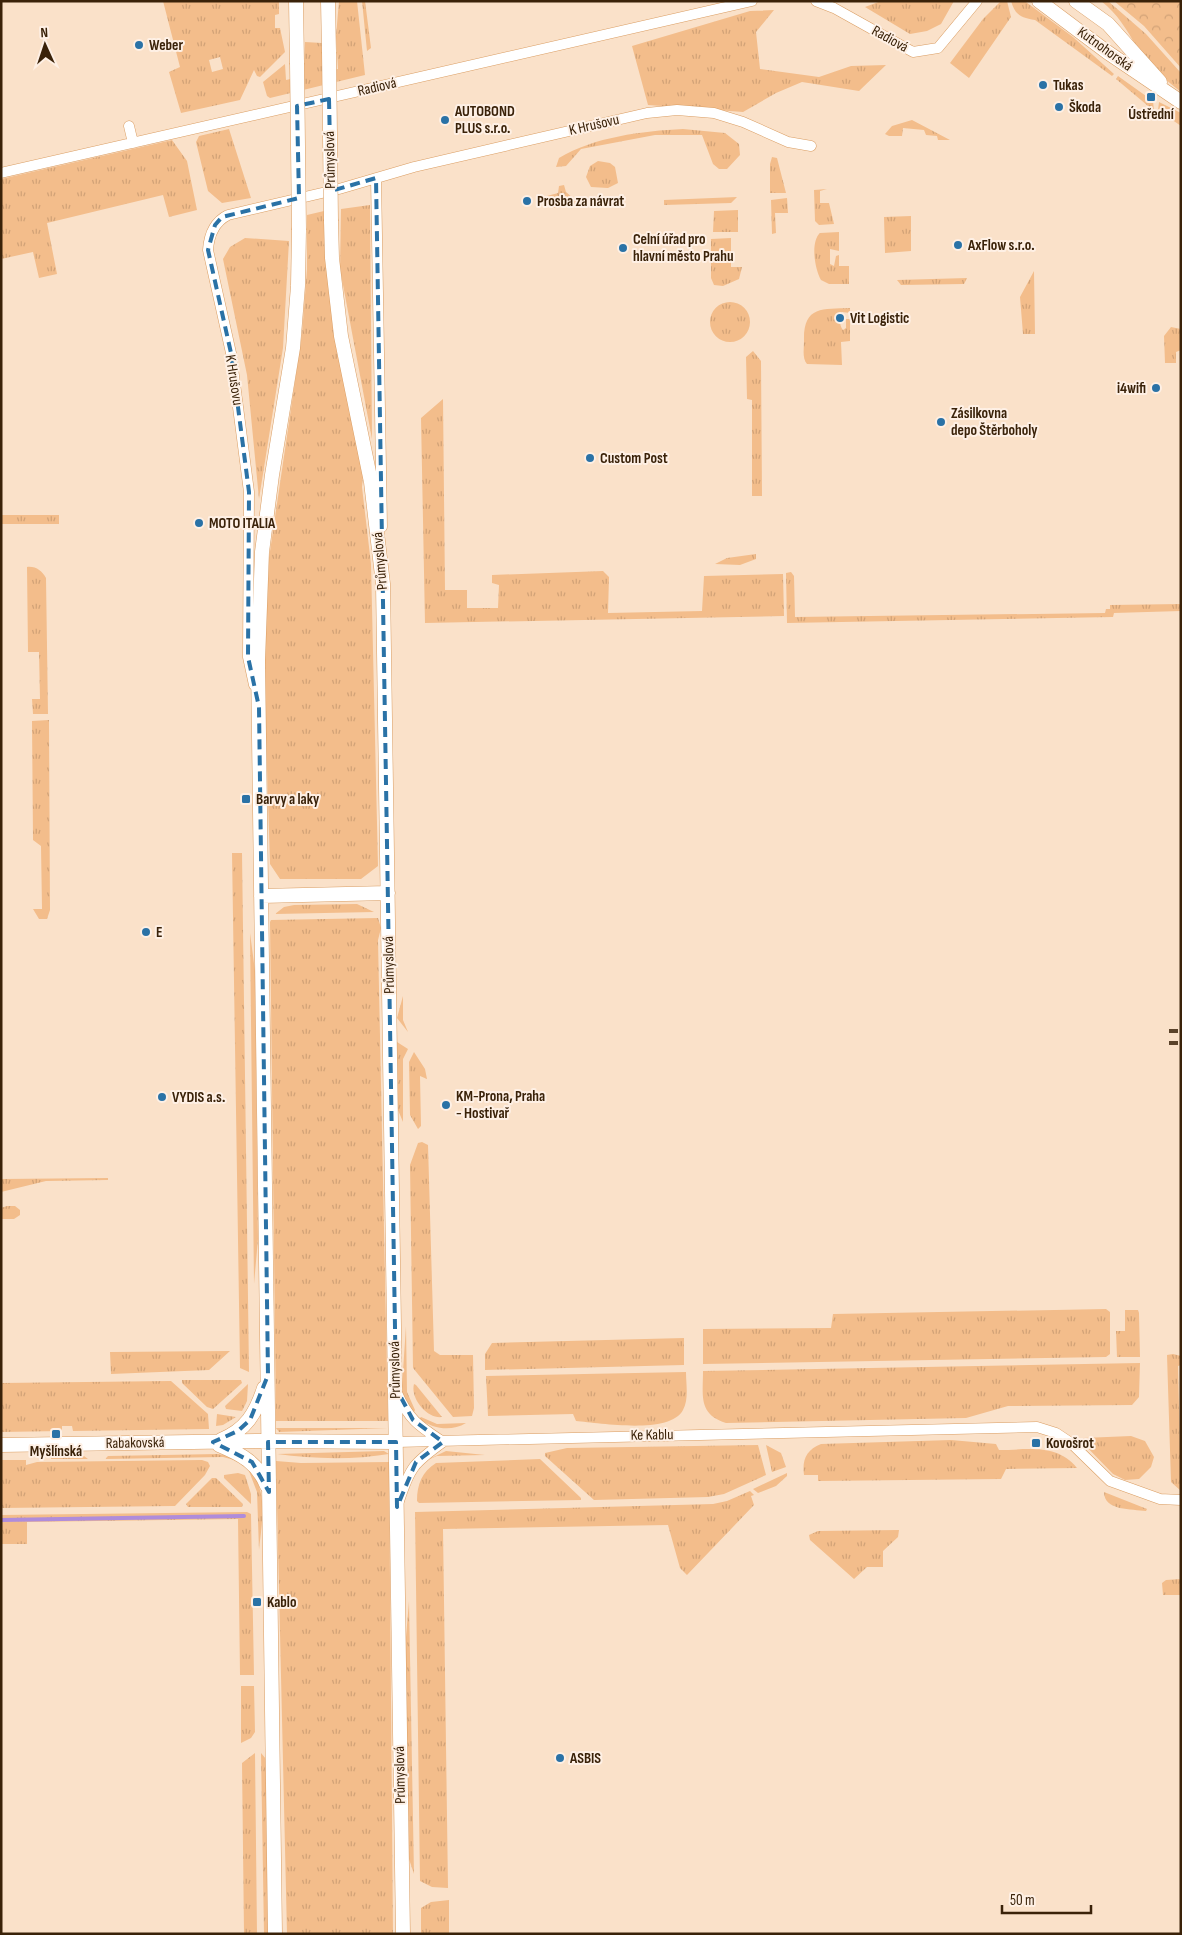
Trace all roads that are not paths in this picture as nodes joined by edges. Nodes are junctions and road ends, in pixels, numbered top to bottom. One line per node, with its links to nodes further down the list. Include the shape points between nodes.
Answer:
1 (296, 1): 15 (main road, bridge, via 298,286 293,348 262,552)
2 (328, 1): 14 (main road, Průmyslová, bridge, via 332,258 341,336 371,482)
3 (752, 1): 10 (street, Radiová)
4 (816, 1): 5 (street, Radiová, via 913,52 938,48)
5 (977, 1)
6 (1039, 1): 8 (main road, Kutnohorská)
7 (1076, 1): 8 (main road, Kutnohorská, via 1114,30)
8 (1176, 99)
9 (129, 126): 10 (street)
10 (133, 143): 12 (street, Radiová)
11 (811, 146): 13 (street, K Hrušovu, via 788,142 714,113 663,111 414,166)
12 (1, 173)
13 (376, 178): 14 (street); 15 (street, K Hrušovu, via 228,215 215,224 208,242 208,257 230,353 249,492 248,657)
14 (383, 584): 16 (main road, Průmyslová)
15 (258, 707): 17 (main road)
16 (388, 893): 17 (main road); 19 (main road, Průmyslová)
17 (261, 896): 18 (main road)
18 (268, 1375): 20 (main road, via 250,1420 238,1431); 21 (main road)
19 (396, 1388): 22 (main road, Průmyslová); 23 (street, via 412,1420)
20 (213, 1442): 21 (main road, Rabakovská); 24 (main road, Rabakovská); 25 (main road, via 236,1452 254,1465)
21 (268, 1442): 22 (main road, Ke Kablu); 25 (main road)
22 (396, 1442): 23 (street, Ke Kablu); 27 (main road, Průmyslová)
23 (443, 1442): 26 (street, Ke Kablu, via 1037,1427 1056,1433 1071,1443 1110,1481 1160,1499); 27 (street, via 416,1462)
24 (1, 1445)
25 (269, 1492): 28 (main road)
26 (1181, 1500)
27 (397, 1507): 29 (main road, Průmyslová)
28 (275, 1934)
29 (403, 1934)

